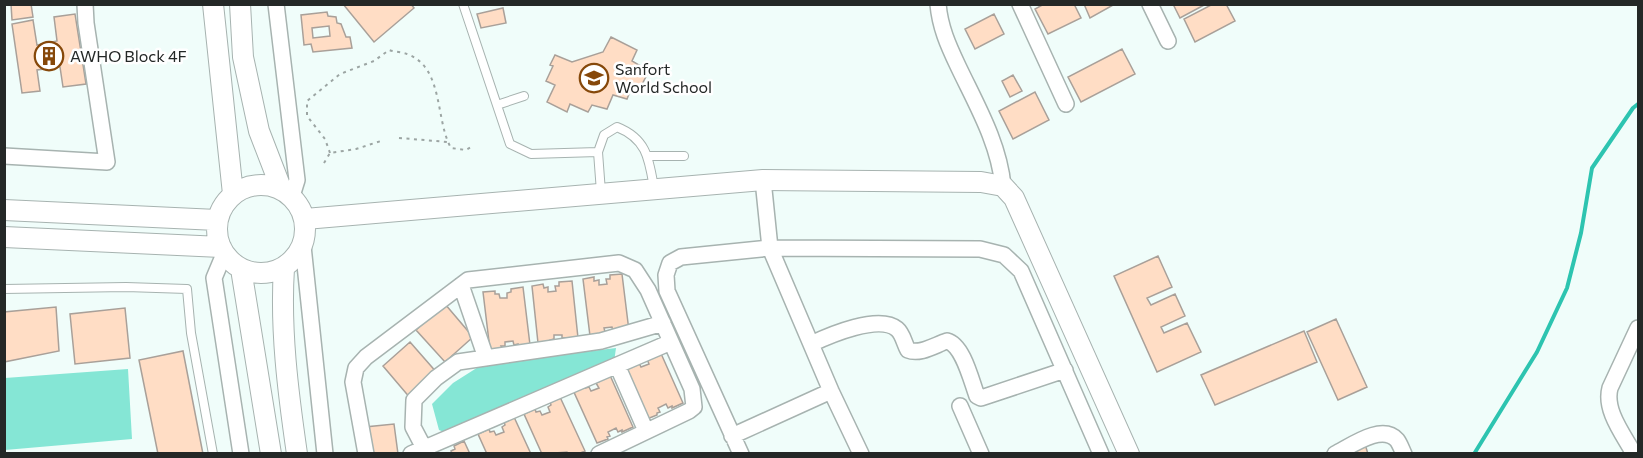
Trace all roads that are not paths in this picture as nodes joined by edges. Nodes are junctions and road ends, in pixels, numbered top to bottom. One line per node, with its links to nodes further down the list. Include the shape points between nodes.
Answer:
1 (85, 4): 14 (street, via 107,162)
2 (213, 4): 21 (street)
3 (240, 4): 20 (street, via 243,57 259,131)
4 (276, 4): 20 (street, via 297,180)
5 (463, 4): 12 (lane)
6 (938, 4): 18 (street, via 944,35 1002,166)
7 (1020, 4): 11 (street)
8 (1150, 4): 9 (street)
9 (1168, 41)
10 (524, 96): 12 (lane)
11 (1066, 104)
12 (497, 105): 13 (lane, via 510,144 531,154)
13 (598, 152): 15 (lane, via 604,135 617,127 633,133); 22 (lane)
14 (4, 156)
15 (648, 156): 16 (lane); 19 (lane)
16 (684, 156)
17 (764, 180): 18 (street, via 981,182); 19 (street); 28 (street)
18 (1003, 186): 57 (street, via 1014,198)
19 (654, 189): 22 (street)
20 (287, 192): 21 (street, via 265,184 248,186); 24 (street)
21 (233, 194): 25 (street)
22 (601, 194): 24 (street)
23 (4, 210): 25 (street)
24 (305, 219): 27 (street)
25 (217, 220): 29 (street)
26 (4, 237): 29 (street)
27 (303, 246): 30 (street); 50 (street)
28 (770, 248): 37 (street); 40 (street, via 980,249 1004,255 1022,271); 44 (street, via 681,256 670,263 666,275 667,291)
29 (222, 250): 31 (street); 47 (street, via 214,278)
30 (284, 268): 31 (street, via 255,274); 49 (street, via 282,308)
31 (241, 269): 48 (street)
32 (461, 285): 34 (street, via 468,280 620,263 635,270); 38 (street); 51 (street, via 356,368 353,382)
33 (4, 289): 46 (lane, via 187,289)
34 (663, 323): 36 (street); 38 (street, via 601,342)
35 (1638, 328): 60 (street, via 1607,398)
36 (671, 342): 39 (street); 43 (street, via 692,389 694,407)
37 (811, 344): 40 (street, via 848,329 881,324 897,329 912,352 947,341 958,349 981,398); 41 (street)
38 (486, 358): 45 (street, via 458,362 414,400)
39 (617, 365): 43 (street); 45 (street)
40 (1065, 370): 56 (street)
41 (831, 391): 44 (street); 54 (street)
42 (960, 406): 55 (street)
43 (646, 431): 52 (street)
44 (732, 436): 53 (street)
45 (417, 451)
46 (213, 453)
47 (241, 453)
48 (271, 453)
49 (297, 453)
50 (324, 453)
51 (365, 453)
52 (599, 453)
53 (741, 453)
54 (861, 453)
55 (981, 453)
56 (1101, 453)
57 (1129, 453)
58 (1335, 453): 59 (street, via 1375,435 1387,434 1397,440)
59 (1404, 453)
60 (1634, 453)

